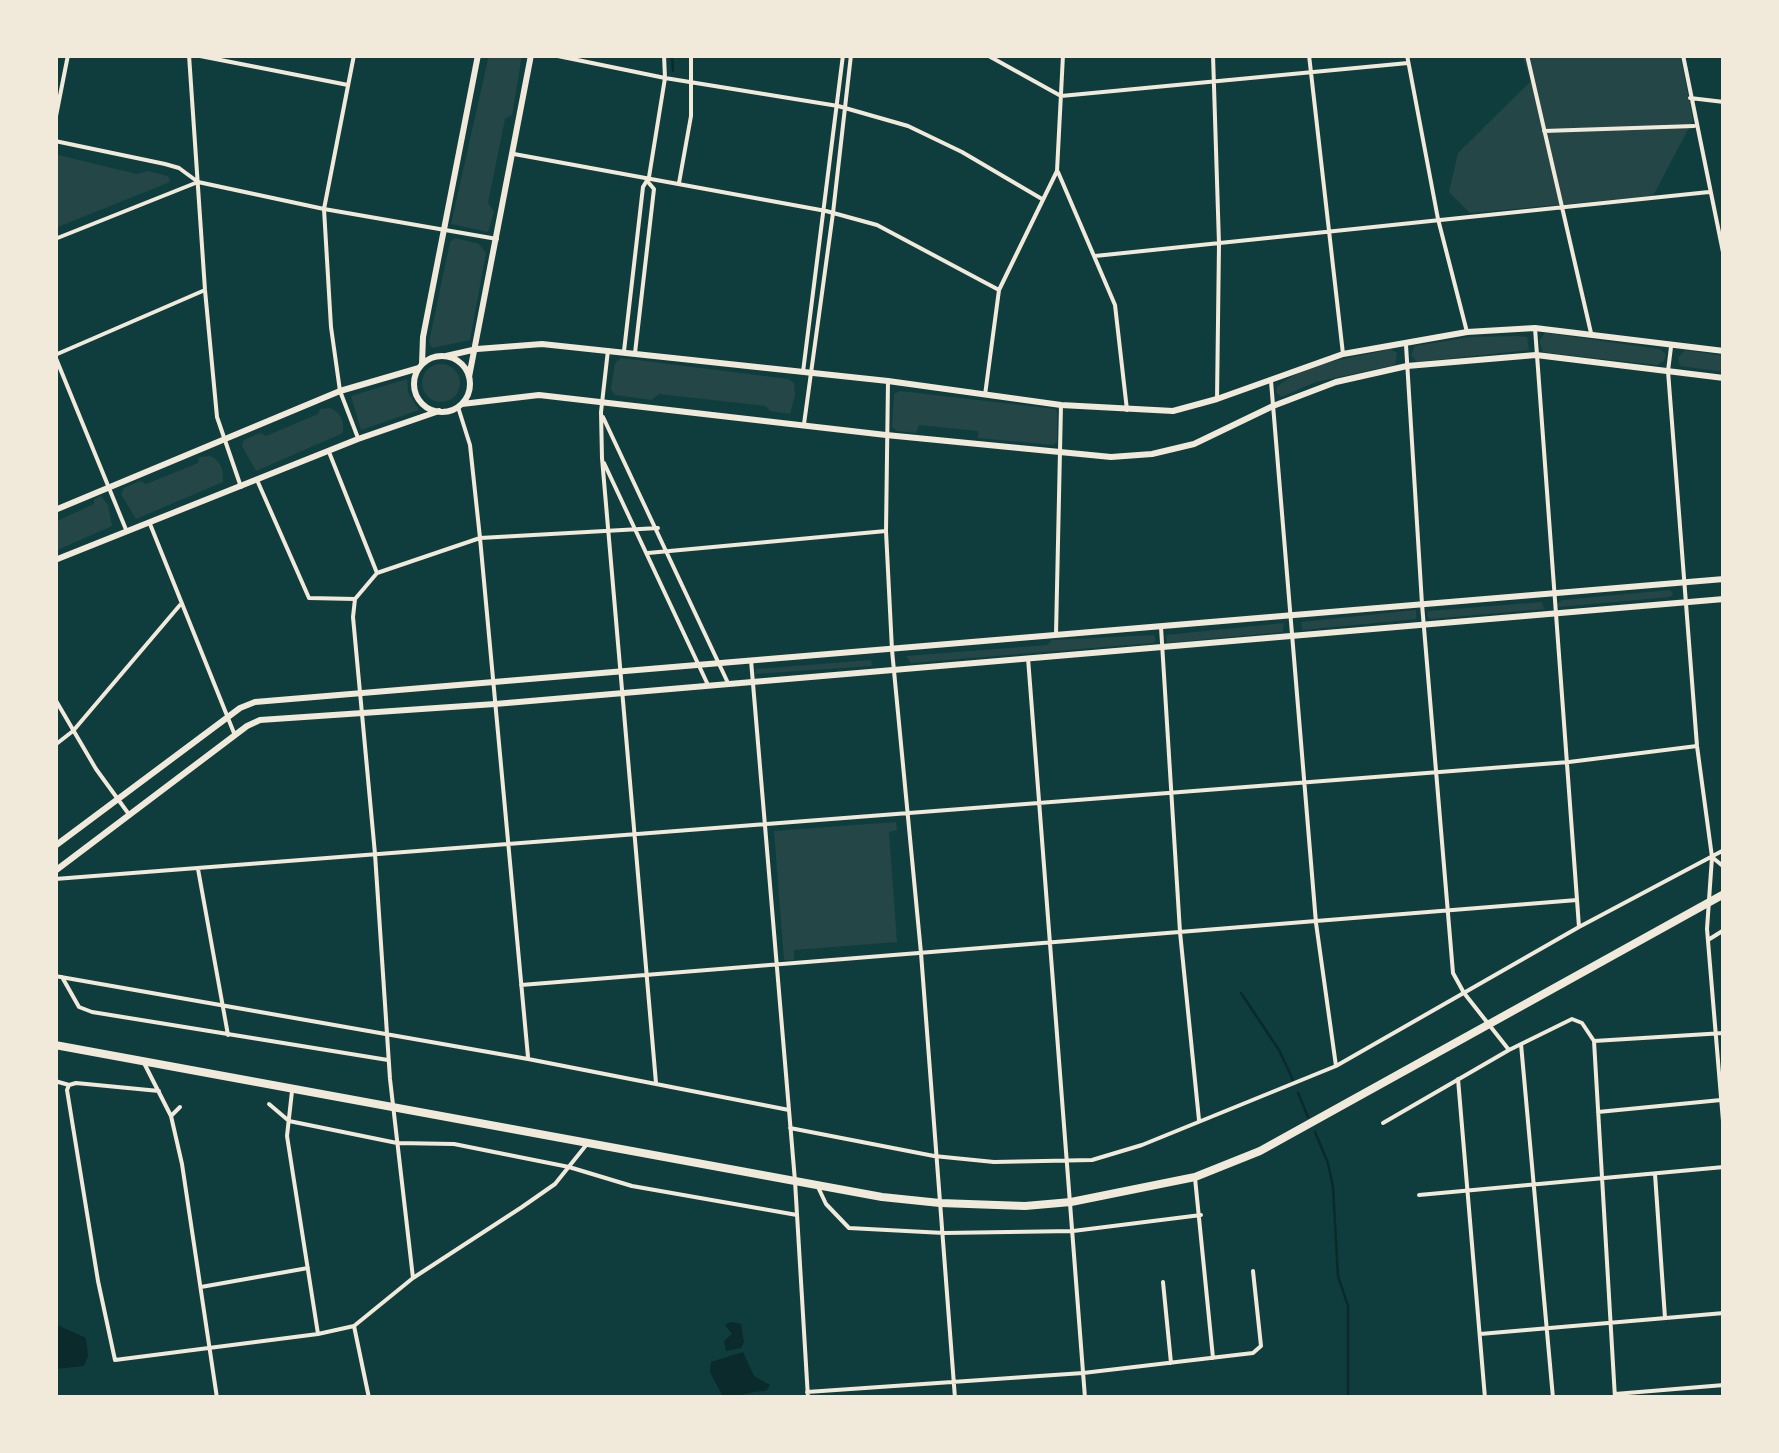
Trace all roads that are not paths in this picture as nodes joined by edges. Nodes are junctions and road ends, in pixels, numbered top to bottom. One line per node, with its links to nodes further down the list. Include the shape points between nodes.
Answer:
1 (68, 55): 29 (street)
2 (192, 55): 23 (street); 36 (street)
3 (354, 55): 23 (street)
4 (478, 55): 47 (main road)
5 (531, 55): 33 (main road)
6 (554, 55): 20 (street)
7 (664, 55): 20 (street)
8 (690, 55): 21 (street)
9 (843, 55): 27 (street)
10 (851, 55): 28 (street)
11 (987, 55): 24 (street)
12 (1063, 55): 24 (street)
13 (1212, 55): 22 (street)
14 (1309, 55): 19 (street)
15 (1407, 55): 18 (street)
16 (1527, 55): 31 (street)
17 (1683, 55): 25 (street)
18 (1408, 63): 19 (street); 46 (street)
19 (1311, 71): 22 (street); 48 (street)
20 (664, 78): 21 (street); 35 (street)
21 (692, 83): 27 (street); 37 (street)
22 (1215, 83): 24 (street); 51 (street)
23 (348, 84): 41 (street)
24 (1061, 96): 34 (street)
25 (1690, 98): 26 (street); 30 (street)
26 (1724, 102)
27 (838, 106): 28 (street); 42 (street)
28 (846, 108): 39 (street, via 908,126); 43 (street)
29 (55, 121)
30 (1696, 126): 31 (street); 38 (street)
31 (1544, 130): 40 (street)
32 (55, 141): 36 (street, via 179,168)
33 (514, 154): 35 (street); 50 (main road)
34 (1057, 171): 39 (street); 52 (street)
35 (648, 180): 37 (street); 63 (street); 65 (street, via 654,189)
36 (198, 182): 41 (street); 49 (street); 54 (street)
37 (679, 183): 42 (street)
38 (1709, 192): 40 (street); 44 (street)
39 (1042, 199): 55 (street)
40 (1562, 208): 46 (street); 58 (street)
41 (324, 210): 47 (street); 78 (street)
42 (826, 211): 43 (street); 73 (street)
43 (834, 213): 55 (street, via 877,226); 73 (street)
44 (1715, 214): 45 (street); 53 (street)
45 (1724, 216)
46 (1438, 219): 48 (street); 57 (street)
47 (444, 230): 50 (street); 70 (main road)
48 (1328, 233): 51 (street); 66 (street)
49 (55, 239)
50 (497, 239): 61 (main road)
51 (1219, 244): 52 (street); 80 (street)
52 (1095, 256): 85 (street, via 1115,304)
53 (1724, 257)
54 (204, 290): 68 (street); 90 (street)
55 (998, 290): 79 (street)
56 (1535, 328): 57 (main road); 58 (main road); 67 (street)
57 (1467, 332): 59 (main road)
58 (1591, 333): 60 (main road)
59 (1406, 341): 66 (main road); 71 (street)
60 (1672, 342): 64 (main road); 72 (street)
61 (477, 349): 62 (main road, via 542,344); 69 (main road); 74 (main road)
62 (608, 350): 63 (main road); 81 (street)
63 (624, 351): 65 (main road)
64 (1724, 351)
65 (636, 352): 73 (main road)
66 (1342, 354): 76 (main road)
67 (1536, 355): 71 (main road); 72 (main road); 112 (street)
68 (55, 356): 96 (street)
69 (446, 356): 70 (main road); 74 (main road)
70 (420, 366): 78 (main road); 86 (main road, via 417,396)
71 (1407, 366): 84 (main road); 116 (street)
72 (1668, 371): 75 (main road); 111 (street)
73 (808, 372): 77 (main road); 88 (street)
74 (470, 377): 83 (main road)
75 (1724, 378)
76 (1271, 381): 80 (main road); 84 (street)
77 (888, 382): 79 (main road); 89 (street)
78 (340, 390): 90 (main road); 91 (street)
79 (985, 395): 82 (main road)
80 (1216, 399): 85 (main road, via 1173,411)
81 (602, 400): 83 (main road, via 539,395); 87 (street); 88 (main road)
82 (1062, 405): 85 (main road); 93 (street)
83 (460, 406): 86 (main road); 105 (street)
84 (1273, 406): 93 (main road, via 1194,444 1152,454); 119 (street)
85 (1127, 410)
86 (439, 412): 91 (main road)
87 (601, 412): 94 (street); 100 (street)
88 (804, 424): 89 (main road)
89 (886, 435): 93 (main road); 103 (street)
90 (223, 439): 96 (main road); 97 (street)
91 (358, 439): 92 (main road)
92 (328, 451): 95 (main road); 109 (street)
93 (1060, 452): 122 (street)
94 (602, 458): 101 (street); 102 (street)
95 (258, 480): 97 (main road); 114 (street, via 308,598)
96 (109, 487): 98 (main road); 104 (street)
97 (241, 488): 99 (main road)
98 (55, 510)
99 (150, 524): 104 (main road); 117 (street)
100 (658, 528): 102 (street); 106 (street)
101 (610, 531): 102 (street); 105 (street); 131 (street)
102 (638, 531): 107 (street)
103 (886, 531): 106 (street); 125 (street)
104 (127, 532): 108 (main road)
105 (480, 538): 109 (street); 134 (street)
106 (669, 552): 107 (street); 128 (street)
107 (648, 553): 129 (street)
108 (55, 560)
109 (377, 573): 114 (street)
110 (1724, 580): 111 (main road)
111 (1683, 582): 112 (main road); 115 (street)
112 (1554, 594): 116 (main road); 118 (street)
113 (1724, 598): 115 (main road)
114 (356, 599): 137 (street)
115 (1685, 602): 118 (main road); 145 (street)
116 (1422, 604): 119 (main road); 120 (street)
117 (180, 605): 141 (street); 142 (street)
118 (1555, 613): 120 (main road); 146 (street)
119 (1288, 616): 121 (main road); 123 (street)
120 (1424, 624): 123 (main road); 147 (street)
121 (1160, 627): 122 (main road); 124 (street)
122 (1056, 634): 125 (main road)
123 (1290, 635): 124 (main road); 148 (street)
124 (1162, 646): 126 (main road); 149 (street)
125 (892, 650): 127 (main road); 130 (street)
126 (1028, 658): 130 (main road); 151 (street)
127 (751, 660): 128 (main road); 132 (street)
128 (718, 662): 129 (main road); 133 (street)
129 (699, 664): 131 (main road); 135 (street)
130 (894, 669): 132 (main road); 152 (street)
131 (622, 673): 134 (main road); 136 (street)
132 (753, 681): 133 (main road); 154 (street)
133 (728, 683): 135 (main road)
134 (493, 684): 137 (main road); 139 (street)
135 (708, 685): 136 (main road)
136 (623, 692): 139 (main road); 155 (street)
137 (361, 695): 140 (street); 141 (main road, via 256,702)
138 (55, 699): 142 (street)
139 (495, 704): 140 (main road); 156 (street)
140 (362, 714): 143 (main road, via 260,720); 159 (street)
141 (227, 718): 143 (street); 150 (main road)
142 (73, 731): 144 (street); 150 (street)
143 (235, 736): 153 (main road)
144 (55, 745)
145 (1697, 746): 146 (street); 160 (street)
146 (1568, 762): 147 (street); 166 (street)
147 (1435, 770): 148 (street); 168 (street)
148 (1305, 781): 149 (street); 169 (street)
149 (1171, 792): 151 (street); 172 (street)
150 (118, 798): 153 (street); 157 (main road)
151 (1039, 803): 152 (street); 174 (street)
152 (907, 813): 154 (street); 175 (street)
153 (129, 814): 163 (main road)
154 (765, 824): 155 (street); 176 (street)
155 (634, 833): 156 (street); 178 (street)
156 (508, 844): 159 (street); 180 (street)
157 (55, 846)
158 (1724, 850): 160 (street)
159 (375, 854): 162 (street); 187 (street)
160 (1712, 857): 161 (street); 167 (street); 170 (street)
161 (1724, 867)
162 (198, 869): 164 (street); 182 (street)
163 (55, 871)
164 (55, 879)
165 (1724, 894): 167 (highway)
166 (1577, 900): 168 (street); 170 (street)
167 (1710, 902): 173 (street); 183 (highway)
168 (1446, 910): 169 (street); 181 (street, via 1453,973)
169 (1316, 923): 172 (street); 195 (street)
170 (1579, 927): 181 (street)
171 (1724, 930): 173 (street)
172 (1180, 932): 174 (street); 209 (street)
173 (1708, 940): 185 (street)
174 (1050, 942): 175 (street); 217 (street)
175 (921, 953): 176 (street); 216 (street)
176 (777, 965): 178 (street); 206 (street)
177 (55, 976): 179 (street)
178 (646, 976): 180 (street); 198 (street)
179 (62, 977): 182 (street); 186 (street, via 79,1007 92,1012)
180 (521, 985): 193 (street)
181 (1464, 993): 183 (street); 195 (street)
182 (225, 1008): 186 (street); 187 (street)
183 (1489, 1026): 191 (street); 221 (highway, via 1260,1151)
184 (1724, 1032): 185 (street)
185 (1715, 1033): 188 (street); 202 (street)
186 (228, 1034): 192 (street)
187 (386, 1034): 192 (street); 193 (street)
188 (1594, 1041): 189 (street, via 1578,1019); 207 (street)
189 (1521, 1044): 191 (street); 224 (street)
190 (55, 1045): 194 (highway)
191 (1509, 1050): 196 (street)
192 (388, 1060): 204 (street)
193 (528, 1060): 198 (street)
194 (142, 1062): 200 (highway); 201 (street)
195 (1336, 1066): 209 (street)
196 (1458, 1080): 211 (street); 226 (street)
197 (55, 1081): 199 (street)
198 (656, 1084): 206 (street)
199 (69, 1085): 201 (street); 246 (street, via 115,1360)
200 (292, 1090): 204 (highway); 210 (street)
201 (160, 1091): 208 (street)
202 (1721, 1100): 207 (street); 213 (street)
203 (270, 1104): 210 (street)
204 (392, 1106): 214 (street); 215 (highway)
205 (180, 1107): 208 (street)
206 (789, 1110): 212 (street)
207 (1598, 1112): 222 (street)
208 (171, 1116): 238 (street)
209 (1199, 1120): 217 (street, via 1142,1145)
210 (289, 1121): 214 (street); 234 (street)
211 (1383, 1123)
212 (790, 1128): 216 (street); 223 (street)
213 (1724, 1133)
214 (396, 1144): 218 (street, via 454,1144); 236 (street)
215 (587, 1144): 218 (street); 223 (highway)
216 (934, 1156): 217 (street); 229 (street)
217 (1066, 1162): 228 (street)
218 (568, 1166): 230 (street, via 632,1186); 236 (street, via 522,1207)
219 (1724, 1168): 220 (street)
220 (1655, 1174): 222 (street); 240 (street)
221 (1195, 1177): 228 (highway); 231 (street)
222 (1602, 1178): 224 (street); 241 (street)
223 (794, 1181): 225 (highway); 230 (street)
224 (1534, 1184): 226 (street); 243 (street)
225 (818, 1186): 229 (highway); 233 (street, via 849,1228)
226 (1466, 1191): 227 (street); 245 (street)
227 (1419, 1194)
228 (1071, 1202): 229 (highway); 232 (street)
229 (940, 1203): 233 (street)
230 (796, 1215): 252 (street)
231 (1201, 1215): 232 (street); 247 (street)
232 (1073, 1231): 233 (street); 249 (street)
233 (944, 1233): 250 (street)
234 (308, 1268): 238 (street); 244 (street)
235 (1253, 1271): 247 (street, via 1261,1346)
236 (412, 1278): 242 (street)
237 (1163, 1282): 248 (street)
238 (201, 1287): 246 (street)
239 (1724, 1313): 240 (street)
240 (1665, 1318): 241 (street)
241 (1610, 1323): 243 (street); 253 (street)
242 (354, 1326): 244 (street); 255 (street)
243 (1546, 1328): 245 (street); 259 (street)
244 (318, 1334): 246 (street)
245 (1480, 1334): 258 (street)
246 (210, 1349): 254 (street)
247 (1212, 1358): 248 (street)
248 (1171, 1362): 249 (street)
249 (1083, 1373): 250 (street); 257 (street)
250 (954, 1382): 252 (street); 256 (street)
251 (1724, 1384): 253 (street)
252 (808, 1395)
253 (1615, 1396)
254 (217, 1398)
255 (368, 1398)
256 (955, 1398)
257 (1085, 1398)
258 (1485, 1398)
259 (1554, 1398)

